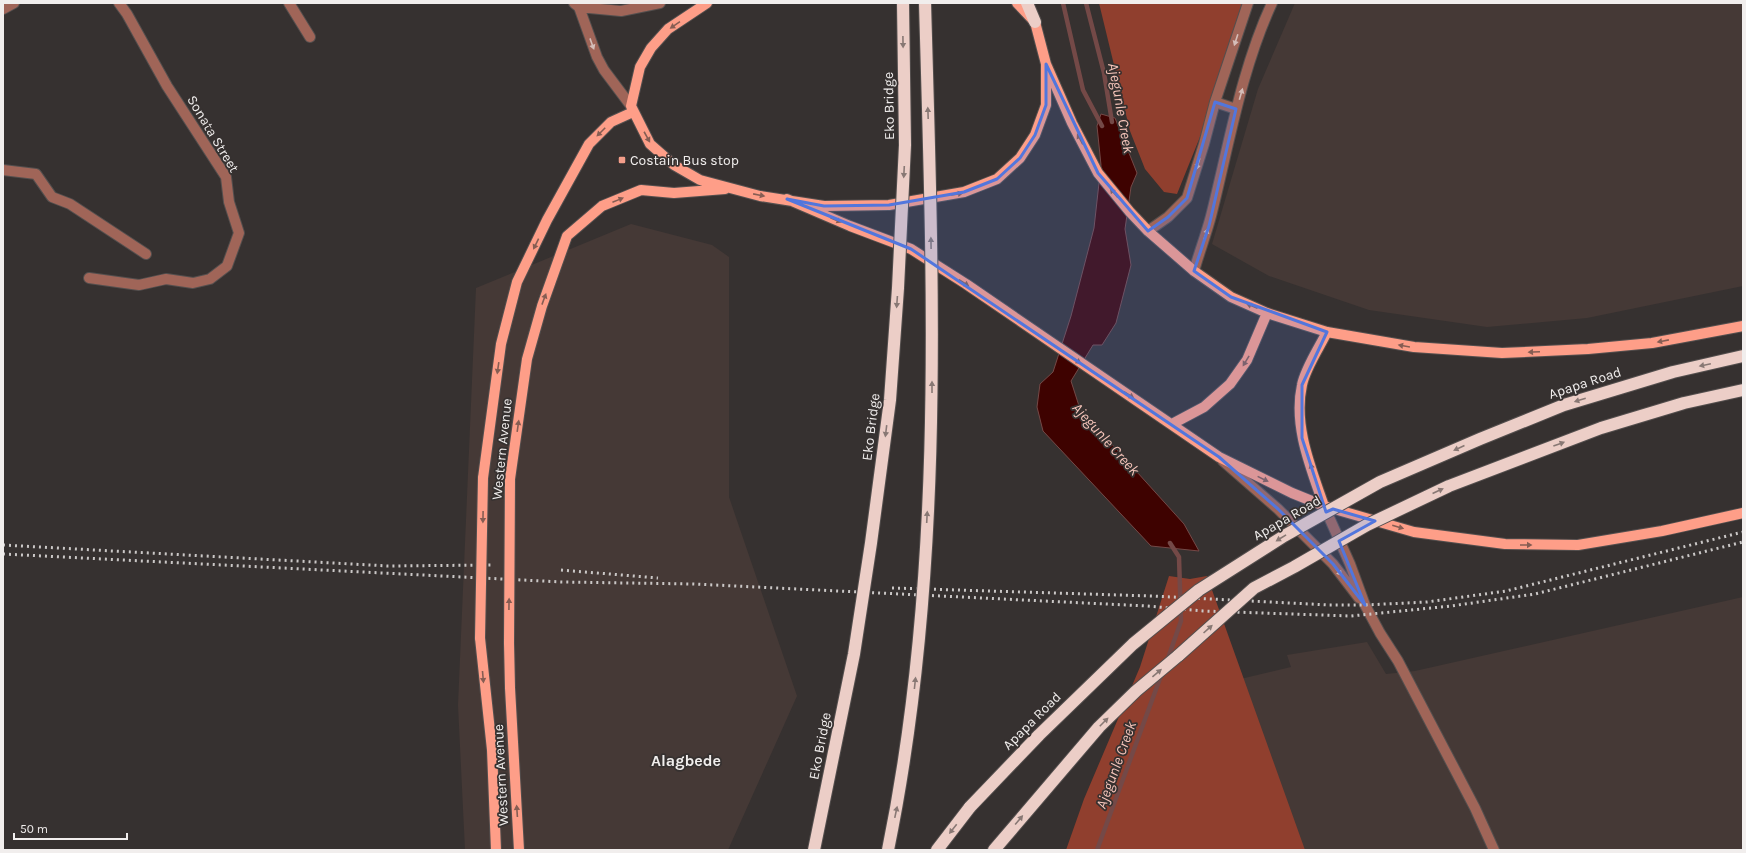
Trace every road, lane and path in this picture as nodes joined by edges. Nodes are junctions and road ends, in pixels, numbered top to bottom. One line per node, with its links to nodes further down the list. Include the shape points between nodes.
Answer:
1 (14, 3): 13 (street)
2 (119, 3): 26 (street, Sonata Street, via 128,14 167,86 226,177 229,202 239,233 226,266 210,280 193,283 166,278 139,285)
3 (289, 3): 15 (street)
4 (660, 3): 12 (street, via 621,11)
5 (707, 3): 18 (main road, one-way to 18, via 668,29 651,48 640,67)
6 (903, 3): 39 (highway, Eko Bridge, one-way to 39, bridge, via 905,145 890,400 854,654)
7 (925, 3): 40 (highway, one-way to 7, bridge, via 911,718 920,637 932,433 932,295)
8 (1017, 3): 14 (main road)
9 (1027, 3): 14 (highway)
10 (1248, 3): 17 (street, one-way to 17)
11 (1272, 3): 19 (street, one-way to 11, via 1259,31)
12 (576, 5): 18 (street, one-way to 18, via 597,57)
13 (3, 9)
14 (1035, 22): 16 (main road)
15 (310, 37)
16 (1046, 64): 22 (main road, one-way to 16, via 824,206 889,205 964,192 997,179 1020,158 1035,135 1046,105); 23 (main road, one-way to 16, via 1098,173)
17 (1215, 102): 19 (street); 23 (street, one-way to 23, via 1187,198 1168,217)
18 (632, 109): 21 (main road, one-way to 21, via 650,144 674,165 700,180); 37 (main road, Western Avenue, one-way to 37, bridge, via 611,122 589,144 547,220 517,282 501,344 483,478 480,638 492,750)
19 (1236, 109): 25 (street, one-way to 19, via 1210,221)
20 (3, 170): 24 (street, via 36,174 52,197 70,204)
21 (732, 189): 22 (main road, one-way to 22); 38 (main road, Western Avenue, one-way to 21, bridge, via 510,688 510,479 527,359 542,306 568,236 602,206 641,190 674,193)
22 (787, 199): 32 (main road, one-way to 32, via 911,249)
23 (1148, 231): 25 (main road)
24 (146, 254)
25 (1194, 271): 27 (main road, one-way to 25, via 1231,297)
26 (89, 278)
27 (1267, 313): 29 (main road); 32 (main road, one-way to 32, via 1247,360 1230,384 1204,407)
28 (1743, 326): 29 (main road, one-way to 29, via 1652,343 1502,354 1414,347)
29 (1327, 332): 34 (main road, one-way to 29, via 1302,438 1300,411 1302,384)
30 (1743, 356): 41 (highway, Apapa Road, one-way to 41, bridge, via 1674,372 1564,405 1380,482 1284,536 1200,590 1133,644 1033,740 970,807)
31 (1743, 390): 42 (highway, one-way to 31, bridge, via 1104,722 1136,690 1254,588 1367,525 1449,486 1601,428 1684,403)
32 (1172, 424): 33 (main road)
33 (1219, 457): 34 (main road, one-way to 34); 36 (street, one-way to 36, via 1278,509 1327,559)
34 (1324, 506): 35 (main road, one-way to 35, via 1414,532 1505,544 1578,545 1662,531); 36 (street, via 1350,564)
35 (1743, 513)
36 (1365, 606): 43 (street, via 1398,661 1475,808)
37 (496, 850)
38 (519, 850)
39 (814, 850)
40 (888, 850)
41 (937, 850)
42 (994, 850)
43 (1494, 850)

